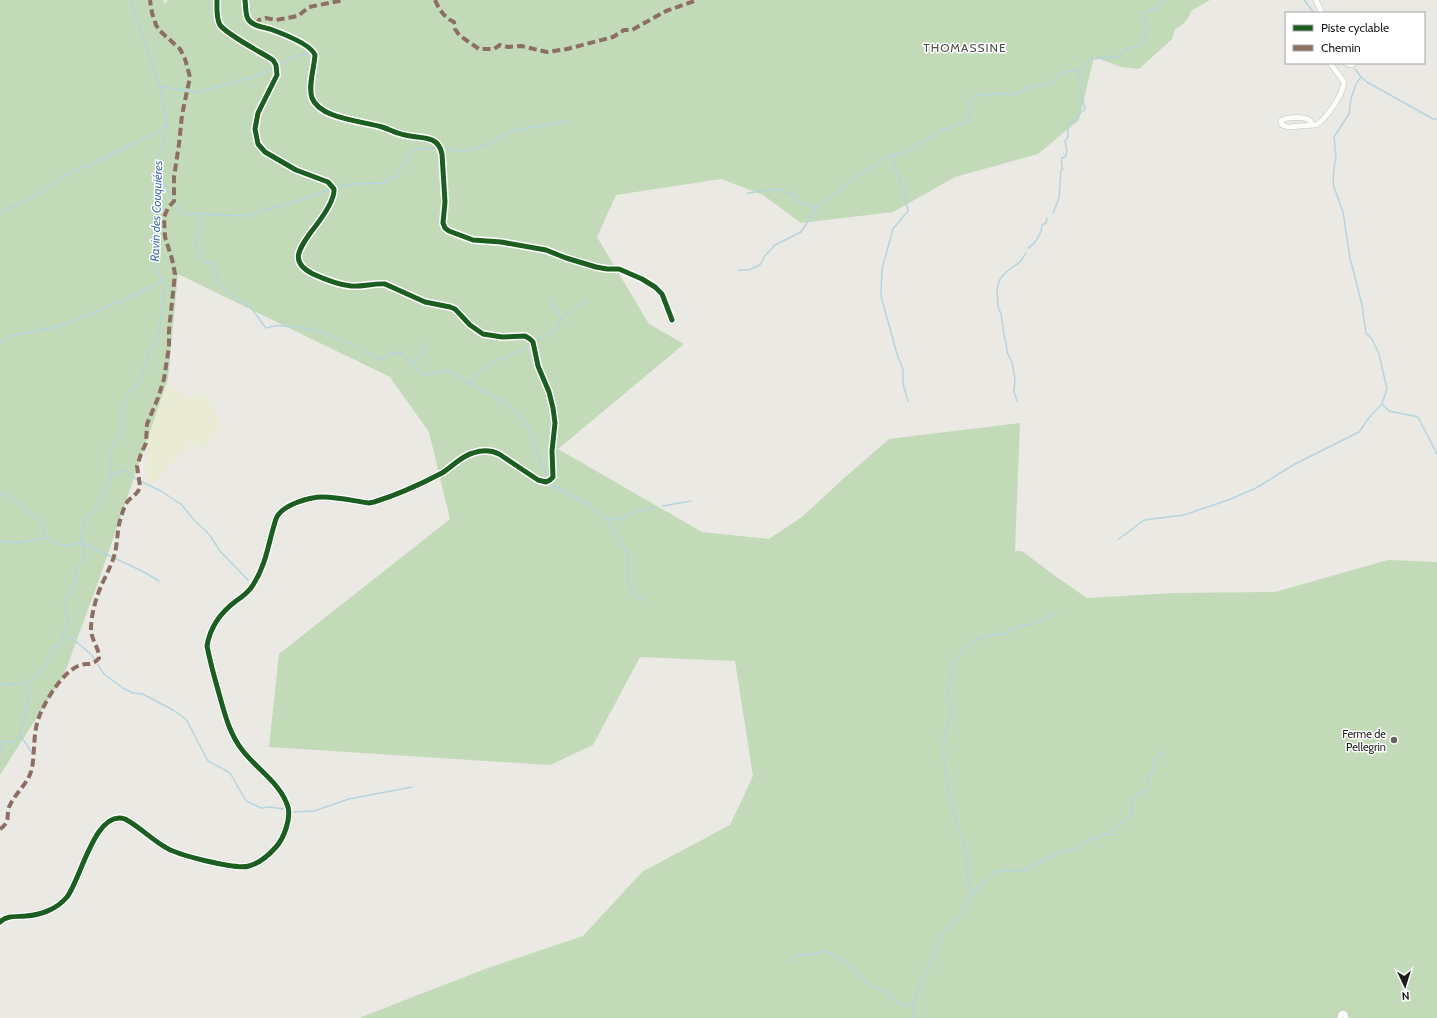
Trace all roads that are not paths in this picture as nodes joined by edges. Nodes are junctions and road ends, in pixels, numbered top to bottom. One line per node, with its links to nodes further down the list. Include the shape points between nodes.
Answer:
1 (217, 0): 8 (street, via 221,26 273,60 276,65 277,75 258,112 256,136 259,146 296,170 328,182 334,189 332,199 301,247 299,257 303,267 319,277 343,285 385,284 431,304 450,307 483,334 494,337 530,338 553,408 553,477 542,482 499,454 486,450 468,455 443,472 379,501 369,503 322,497 283,509 276,519 268,552 253,586 215,623 207,646 233,735 243,751 280,790 289,809 284,834 279,844 256,864 235,867 180,854 166,848 126,819 114,818 104,825 98,834 70,893 64,900 47,911 9,917)
2 (245, 0): 7 (street, via 247,17 252,23 281,33 313,51 315,55 312,94 321,109 342,118 403,135 422,137 438,144 442,154 445,202 443,223 448,231 478,242 501,242 546,250 596,267 619,269 642,279 662,294)
3 (1316, 0): 4 (street)
4 (1322, 12)
5 (1331, 64): 6 (street, via 1344,84 1332,110 1318,124)
6 (1313, 125): 6 (street, via 1287,128 1282,126 1281,120 1304,118 1310,120)
7 (672, 320)
8 (0, 922)
9 (1340, 1018): 10 (street, via 1340,1014 1343,1013)
10 (1346, 1018)

